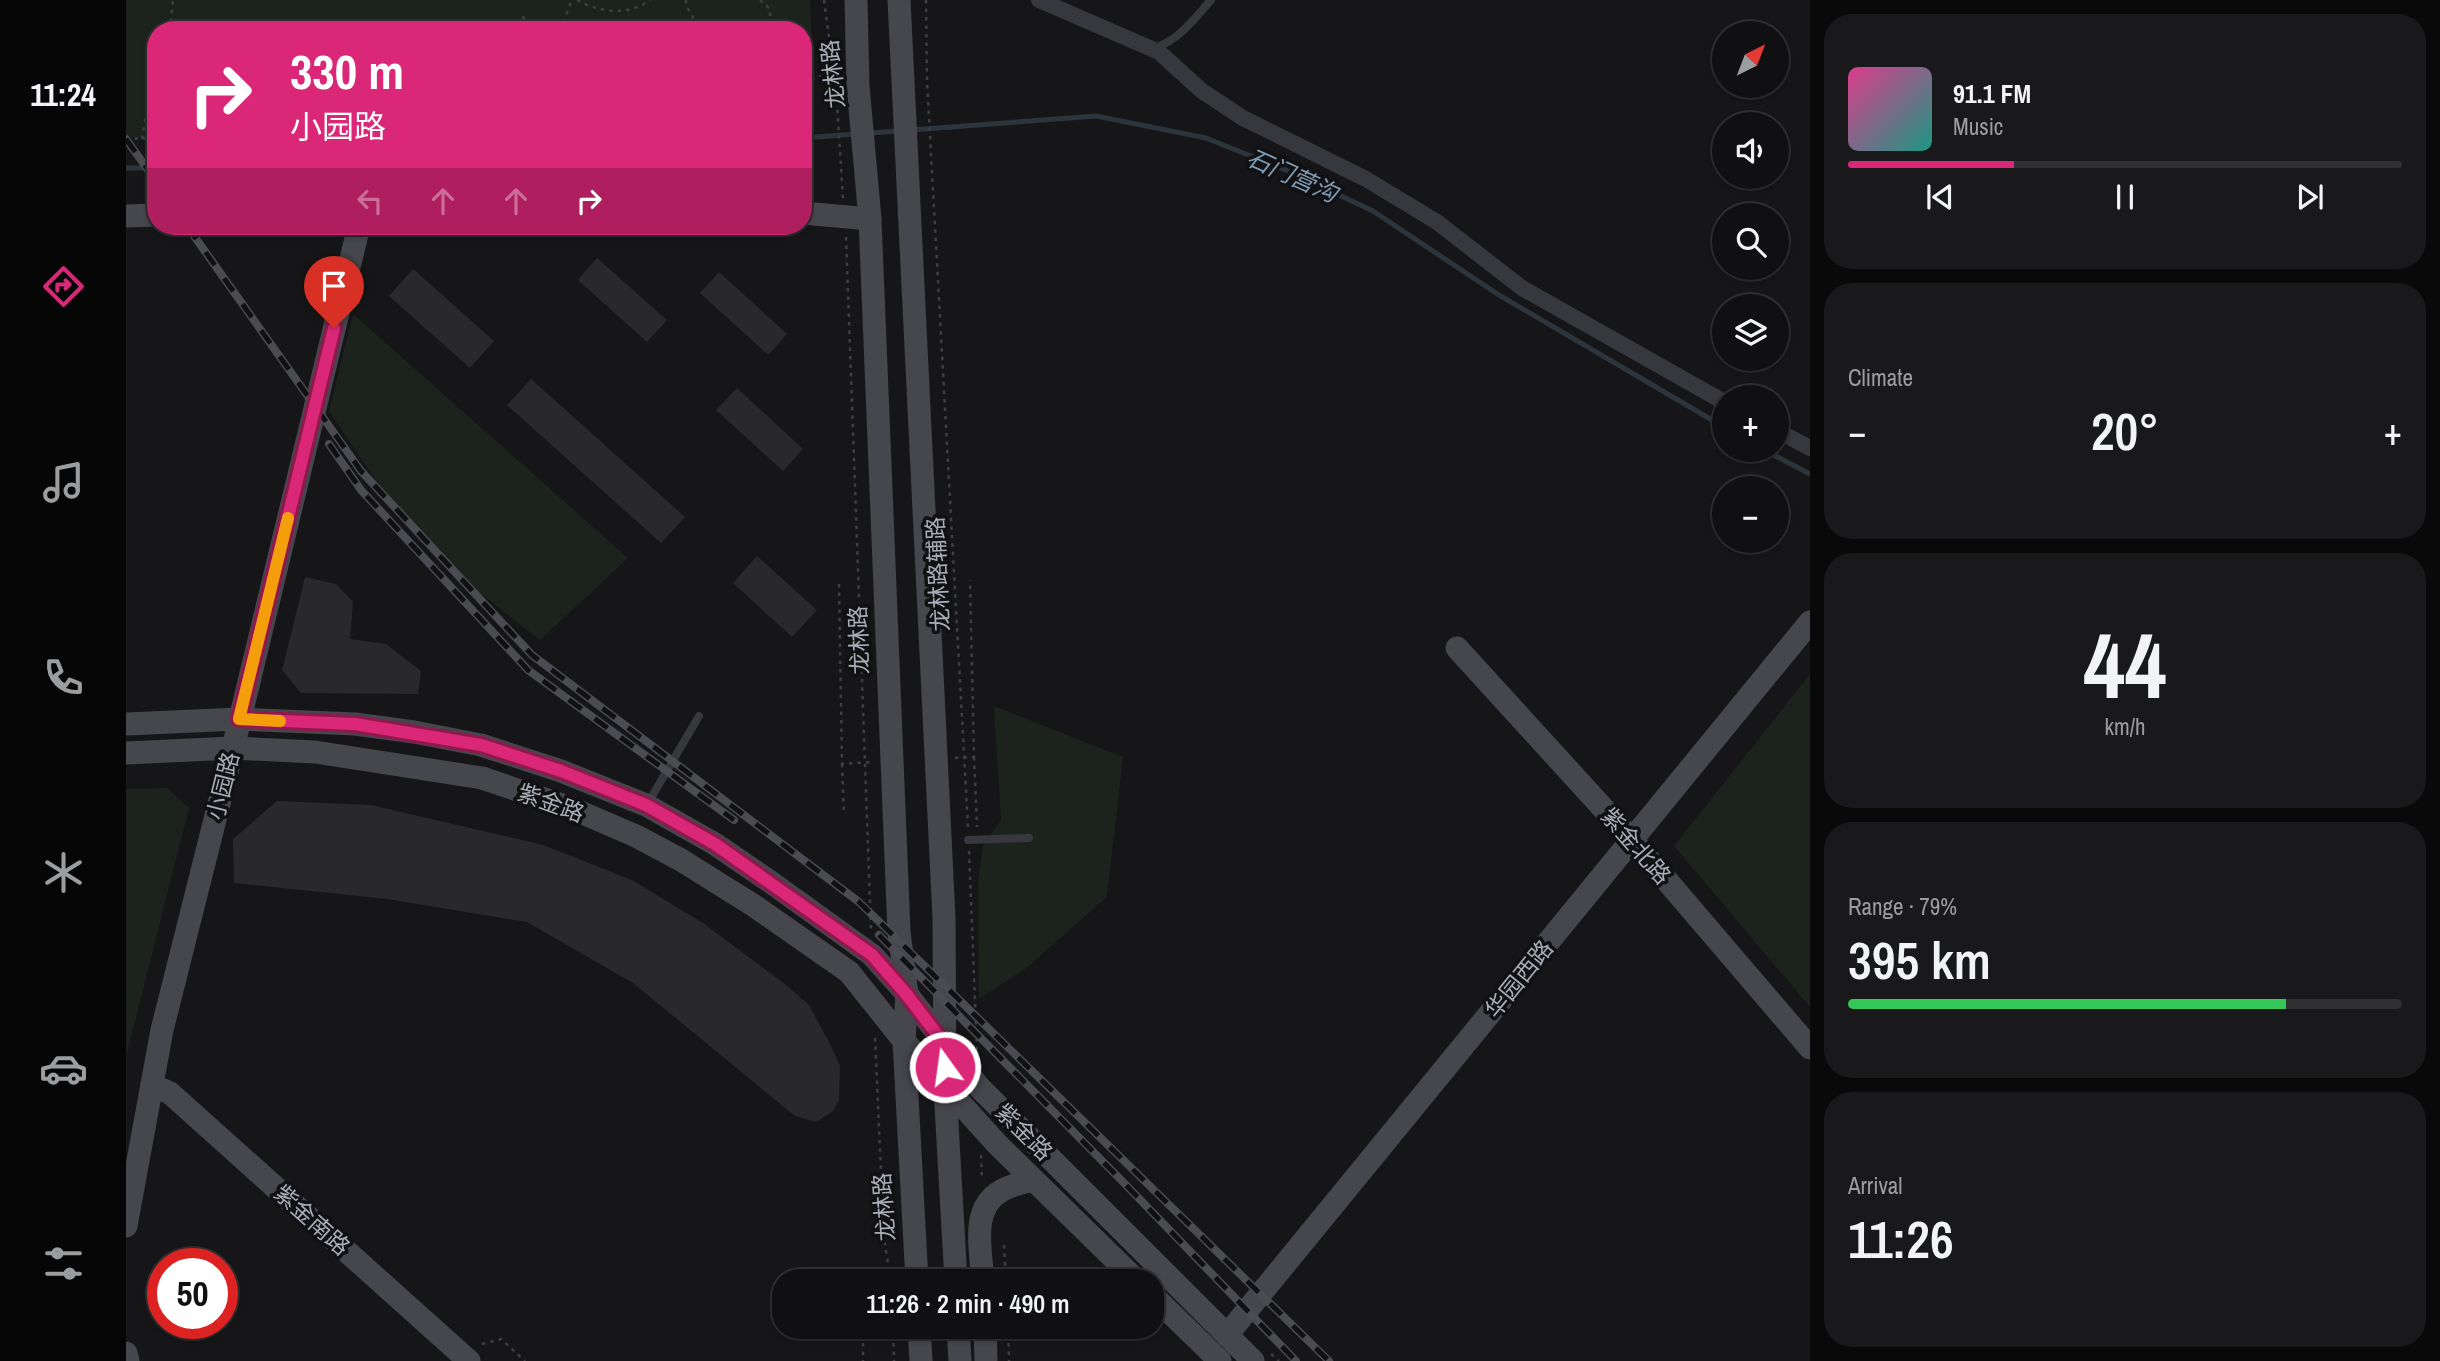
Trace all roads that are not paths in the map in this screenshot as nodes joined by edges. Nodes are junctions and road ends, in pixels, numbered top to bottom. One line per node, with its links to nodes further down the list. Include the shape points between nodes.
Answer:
1 (856, 0): 9 (main road, 龙林路, via 847,87 864,163)
2 (899, 0): 27 (main road)
3 (1039, 0): 5 (street)
4 (1211, 0): 5 (lane, via 1184,31)
5 (1153, 49): 11 (street, via 1202,91 1243,118 1377,186 1437,222 1522,288)
6 (812, 214): 9 (main road)
7 (147, 215): 8 (main road)
8 (126, 216)
9 (870, 219): 25 (main road, 龙林路, via 899,918)
10 (357, 235): 17 (main road, 小园路)
11 (1712, 394)
12 (1789, 437): 13 (street)
13 (1810, 448)
14 (1810, 622): 24 (main road, 华园西路)
15 (1457, 648): 24 (main road, 紫金北路)
16 (699, 716): 21 (lane)
17 (239, 719): 18 (main road, 紫金路); 19 (main road, 小园路); 21 (main road, 紫金路, via 355,724 481,745)
18 (126, 724)
19 (233, 748): 20 (main road, 紫金路); 26 (main road, 紫金路, via 315,752 482,778 636,836 753,905 849,972); 29 (main road, 小园路)
20 (126, 753)
21 (646, 805): 25 (main road, 紫金路, via 715,844 872,955)
22 (1029, 838): 23 (lane)
23 (968, 840)
24 (1633, 841): 28 (main road, 紫金北路); 38 (main road, 华园西路)
25 (907, 995): 26 (main road, 龙林路); 27 (main road, 紫金路)
26 (904, 1041): 30 (main road, 紫金路); 33 (main road, 龙林路)
27 (946, 1046): 30 (main road); 38 (main road, 紫金路, via 979,1087)
28 (1810, 1048)
29 (152, 1085): 32 (main road, 小园路); 43 (main road, 紫金南路, via 170,1093)
30 (945, 1088): 31 (main road, 紫金路); 34 (main road)
31 (1032, 1180): 35 (main road, via 1003,1189 983,1209); 36 (main road, 紫金路)
32 (126, 1226)
33 (916, 1269)
34 (955, 1269)
35 (982, 1269)
36 (1125, 1269)
37 (1164, 1308): 44 (main road)
38 (1227, 1335): 49 (main road, 紫金路)
39 (920, 1339): 46 (main road)
40 (959, 1339): 47 (main road)
41 (985, 1339): 48 (main road)
42 (126, 1353): 45 (main road)
43 (464, 1356)
44 (1213, 1359)
45 (128, 1361)
46 (921, 1361)
47 (960, 1361)
48 (986, 1361)
49 (1254, 1361)

